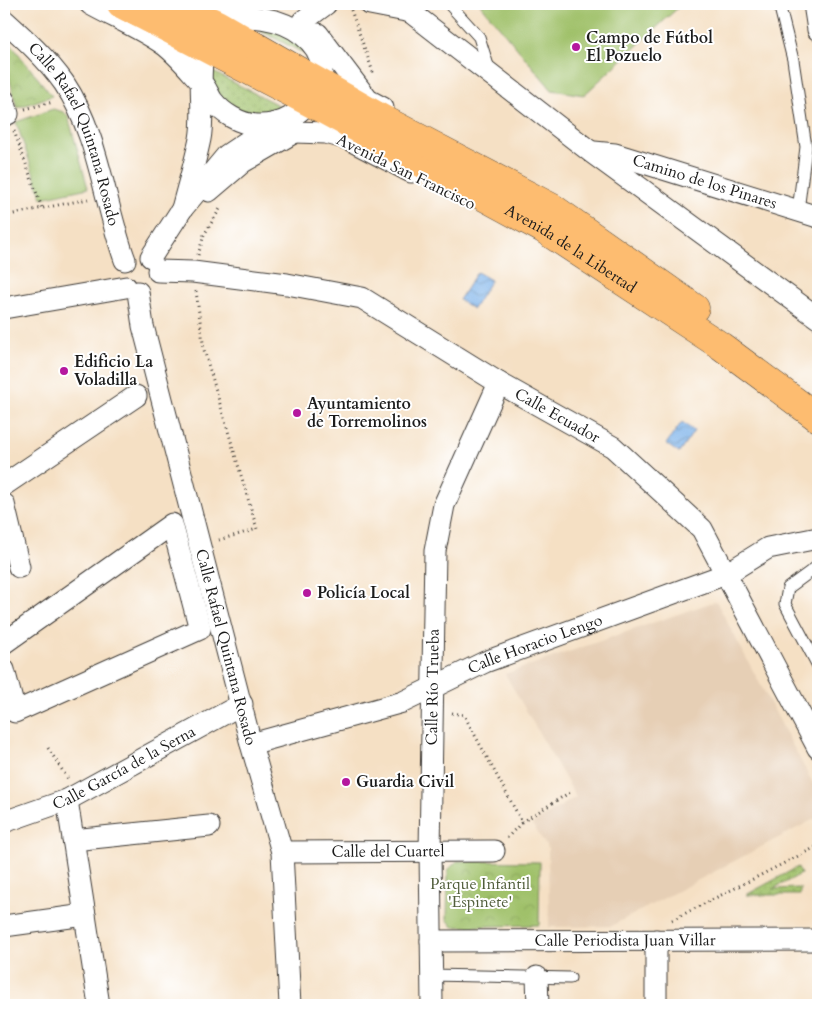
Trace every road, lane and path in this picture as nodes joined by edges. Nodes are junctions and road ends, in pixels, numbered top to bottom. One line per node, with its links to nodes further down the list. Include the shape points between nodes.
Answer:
1 (90, 4): 17 (street, via 163,44)
2 (122, 4): 15 (main road)
3 (174, 4): 12 (main road, Avenida de la Libertad)
4 (326, 4): 11 (street)
5 (370, 4): 10 (street)
6 (449, 4): 16 (lane, via 479,37)
7 (779, 4): 28 (lane, via 793,60 806,147)
8 (814, 4): 14 (street)
9 (249, 5): 11 (street, via 271,5 288,11); 12 (street)
10 (405, 6): 16 (street)
11 (308, 12): 18 (street, via 322,66); 23 (street, via 368,100 424,131)
12 (212, 14): 15 (street); 18 (main road, Avenida de la Libertad)
13 (4, 20): 19 (street, Calle Rafael Quintana Rosado, via 35,48)
14 (818, 30)
15 (204, 48): 17 (street); 18 (main road)
16 (489, 71): 24 (street)
17 (202, 82): 21 (street, via 212,100 224,112 240,121 257,125); 27 (street, via 200,138)
18 (314, 92): 21 (street, via 299,112); 23 (main road, Avenida de la Libertad); 31 (main road, Avenida de la Libertad)
19 (71, 97): 20 (path); 25 (street, Calle Rafael Quintana Rosado, via 85,122)
20 (5, 109): 26 (path)
21 (275, 124): 22 (street, Avenida San Francisco); 27 (street, via 227,155)
22 (295, 132): 27 (street, via 243,162 207,194); 31 (street, Avenida San Francisco, via 326,133 348,139 520,229)
23 (434, 146): 38 (main road, Avenida de la Libertad, via 554,208)
24 (591, 152): 28 (street, Camino de los Pinares, via 615,154); 36 (street)
25 (106, 196): 26 (path); 32 (street, Calle Rafael Quintana Rosado)
26 (42, 208): 29 (path)
27 (182, 209): 33 (street)
28 (798, 211): 30 (street, Camino de los Pinares)
29 (4, 216)
30 (818, 217)
31 (542, 229): 40 (main road, Avenida de la Libertad, via 721,346)
32 (125, 260): 33 (street, via 136,254); 34 (street, via 120,272)
33 (154, 264): 34 (street, via 158,277 151,288); 37 (street, Calle Ecuador, via 362,298)
34 (132, 289): 35 (street); 51 (street, Calle Rafael Quintana Rosado)
35 (4, 308)
36 (818, 318)
37 (499, 383): 46 (street, Calle Ecuador, via 613,447 702,529); 50 (street, Calle Río Trueba, via 444,506 435,551)
38 (818, 395)
39 (136, 396): 41 (street)
40 (818, 418)
41 (4, 485)
42 (4, 504): 45 (street)
43 (818, 538): 46 (street, Calle Horacio Lengo, via 768,548)
44 (818, 566): 48 (lane, via 788,588 786,604)
45 (19, 567)
46 (726, 574): 50 (street, Calle Horacio Lengo, via 485,662); 55 (street, Calle Ecuador)
47 (4, 643): 49 (street, via 172,524 200,629 15,712)
48 (818, 666)
49 (4, 670)
50 (434, 687): 52 (street, Calle Río Trueba); 53 (street, Calle Horacio Lengo, via 403,702)
51 (242, 704): 53 (street, Calle Rafael Quintana Rosado); 57 (street, Calle García de la Serna)
52 (434, 710): 59 (path, via 464,715); 63 (street, Calle Río Trueba)
53 (251, 744): 65 (street, Calle Rafael Quintana Rosado)
54 (48, 748): 57 (path)
55 (818, 748)
56 (572, 791): 59 (path)
57 (72, 798): 58 (street, Calle García de la Serna); 61 (street)
58 (4, 822)
59 (522, 822): 64 (path)
60 (209, 826): 61 (street)
61 (73, 840): 66 (street)
62 (818, 846): 67 (path)
63 (430, 851): 64 (street, Calle del Cuartel); 65 (street, Calle del Cuartel); 71 (street, Calle Río Trueba)
64 (494, 851)
65 (282, 852): 76 (street, Calle Rafael Quintana Rosado)
66 (85, 915): 68 (street); 75 (street)
67 (668, 922)
68 (4, 926)
69 (656, 940): 70 (street, Calle Periodista Juan Villar); 71 (street, Calle Periodista Juan Villar); 79 (street)
70 (818, 940)
71 (431, 941): 72 (street, Calle Río Trueba)
72 (431, 975): 73 (lane); 77 (street, Calle Río Trueba)
73 (537, 977): 74 (lane); 78 (street)
74 (570, 978)
75 (99, 1005)
76 (290, 1005)
77 (432, 1005)
78 (538, 1005)
79 (656, 1005)

